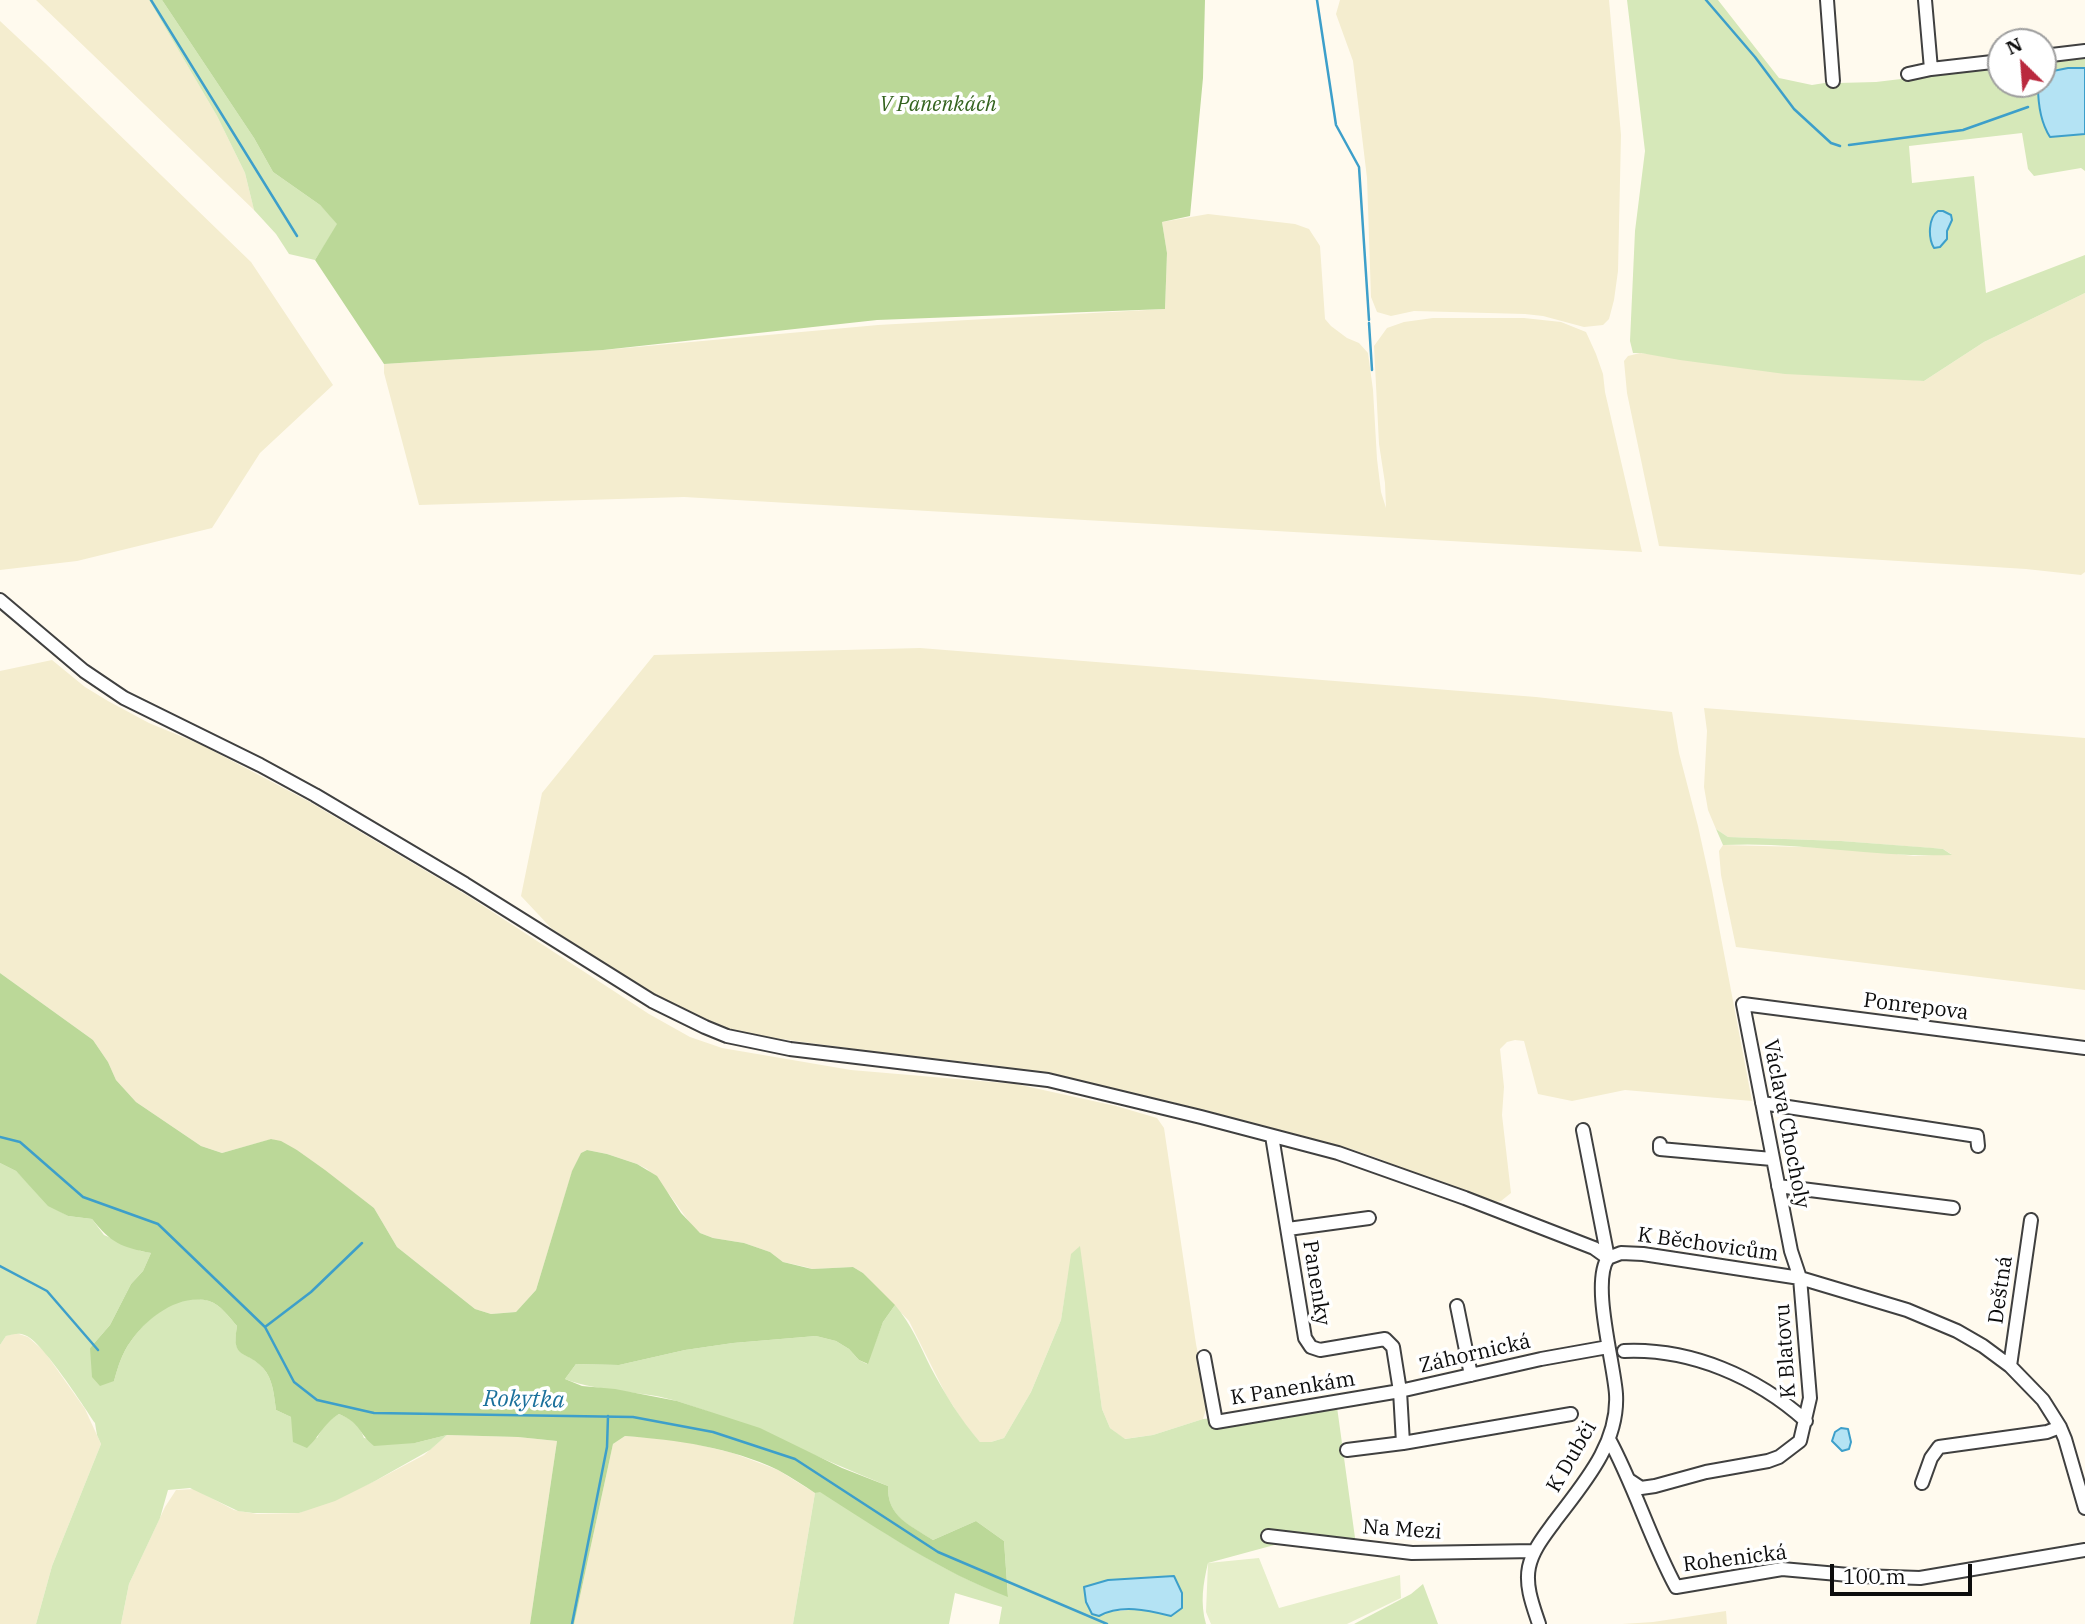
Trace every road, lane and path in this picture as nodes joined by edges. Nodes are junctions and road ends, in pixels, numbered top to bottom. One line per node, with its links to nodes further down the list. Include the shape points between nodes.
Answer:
1 (1827, 0): 8 (street)
2 (1925, 0): 6 (street)
3 (2085, 51): 4 (street)
4 (2057, 54)
5 (1987, 63): 6 (street)
6 (1931, 69): 7 (street)
7 (1908, 74)
8 (1833, 81)
9 (0, 600): 14 (street, K Běchovicům, via 84,671 124,698 314,795 652,1001 705,1027 790,1049 1048,1080)
10 (1743, 1004): 11 (street, Ponrepova); 12 (street, Václava Chocholy)
11 (2085, 1048)
12 (1762, 1103): 16 (street, via 1977,1136); 17 (street, Václava Chocholy)
13 (1583, 1130): 23 (street, K Dubči)
14 (1272, 1136): 22 (street, Panenky); 23 (street, K Běchovicům, via 1338,1153 1465,1198 1594,1248)
15 (1660, 1144): 17 (street, via 1660,1149)
16 (1978, 1146)
17 (1772, 1159): 18 (street, Václava Chocholy)
18 (1778, 1186): 19 (street); 24 (street, Václava Chocholy)
19 (1952, 1208)
20 (1369, 1218): 22 (street)
21 (2031, 1220): 29 (street, Deštná)
22 (1287, 1229): 31 (street, Panenky, via 1305,1338 1311,1348 1385,1339 1393,1347)
23 (1608, 1258): 24 (street, K Běchovicům, via 1620,1253 1643,1254); 26 (street, K Dubči, via 1602,1281)
24 (1800, 1278): 29 (street, K Běchovicům, via 1907,1310 1956,1331); 33 (street, K Blatovu, via 1810,1398)
25 (1457, 1306): 30 (street)
26 (1608, 1347): 30 (street, Záhornická); 35 (street, K Dubči, via 1616,1394)
27 (1625, 1351): 33 (street, via 1649,1350 1717,1365 1790,1406)
28 (1204, 1357): 31 (street, K Panenkám, via 1216,1422)
29 (2010, 1366): 34 (street, K Běchovicům, via 2043,1400)
30 (1471, 1375): 31 (street, Záhornická)
31 (1400, 1391): 36 (street, Záhornická)
32 (1571, 1414): 36 (street)
33 (1806, 1421): 38 (street, via 1800,1441 1779,1457 1656,1486 1641,1488)
34 (2060, 1427): 39 (street, via 1939,1447); 40 (street, K Běchovicům)
35 (1609, 1439): 38 (street, Rohenická); 43 (street, K Dubči)
36 (1403, 1443): 37 (street)
37 (1347, 1450)
38 (1629, 1480): 42 (street, Rohenická, via 1676,1587 1782,1569 1920,1578)
39 (1922, 1483)
40 (2085, 1508)
41 (1268, 1536): 43 (street, Na Mezi, via 1412,1553)
42 (2085, 1550)
43 (1535, 1551): 44 (street, K Dubči, via 1528,1586)
44 (1539, 1624)

